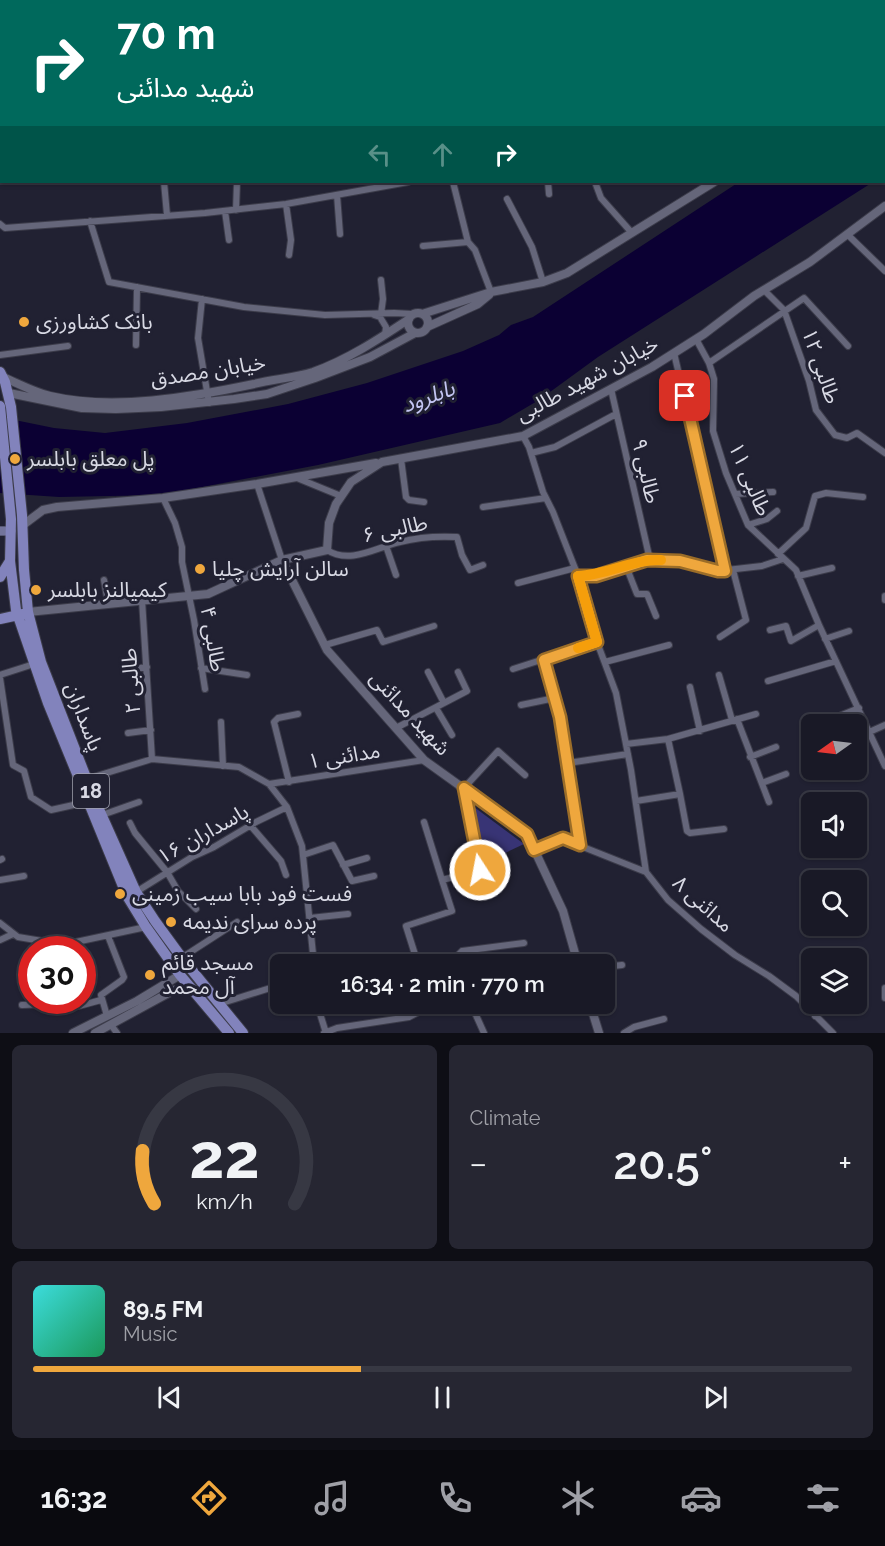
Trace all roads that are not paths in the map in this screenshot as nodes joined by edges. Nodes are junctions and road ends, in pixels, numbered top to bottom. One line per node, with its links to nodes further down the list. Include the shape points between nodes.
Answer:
1 (164, 183): 16 (street)
2 (237, 183): 14 (street)
3 (397, 183): 8 (street)
4 (453, 183): 23 (street)
5 (548, 183): 9 (street)
6 (595, 183): 19 (street, via 601,198)
7 (712, 183): 19 (street)
8 (375, 185): 10 (street)
9 (549, 194)
10 (337, 195): 12 (street); 20 (street)
11 (507, 199): 28 (street, via 532,247)
12 (286, 204): 14 (street); 25 (street)
13 (885, 206): 21 (street, خیابان شهید طالبی)
14 (236, 210): 15 (street)
15 (225, 211): 16 (street); 22 (street)
16 (166, 215): 17 (street)
17 (90, 221): 18 (street); 29 (street, via 109,282)
18 (2, 228)
19 (632, 233): 28 (street, via 567,273)
20 (340, 234)
21 (847, 234): 26 (street); 30 (street, خیابان شهید طالبی)
22 (229, 240)
23 (468, 242): 24 (street); 31 (street, via 475,250)
24 (423, 246)
25 (290, 255)
26 (885, 271)
27 (381, 280): 35 (street)
28 (543, 282): 31 (street)
29 (137, 287): 32 (street); 42 (street)
30 (764, 290): 33 (street, طالبی ۱۲); 41 (street, خیابان شهید طالبی)
31 (491, 292): 36 (street); 38 (street, via 478,304)
32 (202, 299): 34 (street, via 325,315); 51 (street, via 198,338)
33 (784, 310): 44 (street, via 804,298); 47 (street); 56 (street, طالبی ۱۲, via 816,411 835,435 847,438 857,433)
34 (370, 314): 35 (street); 40 (street, via 382,320)
35 (381, 314): 37 (street)
36 (422, 314): 37 (street); 38 (street, via 427,318)
37 (411, 316): 39 (street, via 409,327); 40 (street, خیابان مصدق)
38 (427, 327): 39 (street)
39 (415, 333): 51 (street, خیابان مصدق, via 370,357 267,394)
40 (385, 335): 51 (street, خیابان مصدق, via 312,372)
41 (696, 339): 45 (street, خیابان شهید طالبی); 47 (street, طالبی ۱۱)
42 (136, 345)
43 (68, 346): 46 (street)
44 (848, 346)
45 (674, 353): 49 (street, خیابان شهید طالبی); 83 (street)
46 (0, 355)
47 (709, 363): 62 (street, طالبی ۱۱, via 714,379 713,431)
48 (2, 375): 50 (main road); 51 (street, خیابان مصدق, via 51,396 84,401)
49 (611, 389): 53 (street, طالبی ۹); 54 (street, خیابان شهید طالبی)
50 (9, 393): 51 (street, خیابان مصدق, via 82,408 116,410); 52 (main road)
51 (209, 398)
52 (4, 407): 70 (main road)
53 (616, 414): 55 (street, via 555,447); 76 (street, طالبی ۹)
54 (523, 436): 55 (street); 57 (street, خیابان شهید طالبی)
55 (531, 453): 66 (street)
56 (885, 453)
57 (401, 459): 58 (street, خیابان شهید طالبی); 67 (street, via 406,497)
58 (382, 462): 59 (street); 63 (street, خیابان شهید طالبی, via 351,482)
59 (296, 477): 60 (street); 63 (street)
60 (257, 484): 65 (street); 75 (street)
61 (773, 492): 62 (street)
62 (735, 494): 71 (street, طالبی ۱۱)
63 (341, 496): 73 (street, خیابان شهید طالبی, via 329,523)
64 (863, 497): 74 (street, via 826,493 815,496 806,528)
65 (163, 498): 70 (street, via 57,507); 90 (street, طالبی ۴, via 182,547)
66 (546, 498): 68 (street); 80 (street)
67 (424, 502)
68 (483, 507)
69 (777, 511): 71 (street)
70 (13, 524): 77 (main road, پاسداران / 18); 94 (main road, پاسداران / 18, via 24,570)
71 (748, 525): 74 (street, طالبی ۱۱)
72 (386, 546): 73 (street, طالبی ۶, via 350,556 335,555); 78 (street, طالبی ۶, via 431,536 457,537 470,570); 84 (street)
73 (327, 549): 75 (street)
74 (781, 556): 82 (street, via 762,566); 86 (street, طالبی ۱۱)
75 (282, 560): 90 (street, via 208,594); 104 (street, شهید مدائنی)
76 (650, 560): 79 (street); 83 (street, via 680,561)
77 (10, 561): 87 (main road); 94 (main road, پاسداران / 18)
78 (483, 565)
79 (626, 566): 85 (street, via 596,576); 95 (street, via 637,594 647,594)
80 (575, 568): 85 (street); 89 (street)
81 (832, 568): 86 (street)
82 (733, 570): 83 (street); 101 (street, via 746,620)
83 (725, 571)
84 (396, 575)
85 (578, 576): 103 (street)
86 (798, 576): 97 (street, طالبی ۱۱)
87 (0, 578)
88 (104, 580): 92 (street)
89 (518, 583)
90 (189, 596): 91 (street); 111 (street, طالبی ۴)
91 (142, 600): 92 (street); 110 (street, طالبی ۲)
92 (108, 603): 94 (street)
93 (0, 612): 94 (main road)
94 (21, 613): 96 (main road); 109 (main road, پاسداران / 18); 151 (main road, پاسداران / 18)
95 (656, 616)
96 (0, 619)
97 (819, 625): 99 (street, via 791,641 786,626); 102 (street, طالبی ۱۱)
98 (434, 626): 104 (street, via 382,642 377,630)
99 (770, 630)
100 (849, 631): 102 (street)
101 (720, 637)
102 (825, 639): 107 (street, طالبی ۱۱)
103 (597, 642): 106 (street); 108 (street)
104 (325, 645): 133 (street, شهید مدائنی)
105 (669, 645): 108 (street)
106 (544, 660): 112 (street); 122 (street)
107 (836, 661): 119 (street); 126 (street, طالبی ۱۱)
108 (605, 662): 140 (street)
109 (34, 664): 118 (street); 158 (main road, پاسداران / 18)
110 (147, 668): 113 (street); 134 (street, طالبی ۲)
111 (201, 668): 116 (street); 121 (street, طالبی ۴)
112 (513, 669)
113 (126, 670)
114 (428, 672): 123 (street)
115 (458, 672): 123 (street, via 467,691)
116 (247, 675)
117 (719, 675): 130 (street)
118 (0, 677): 158 (street, via 13,765 24,771 31,797 51,810)
119 (768, 681)
120 (690, 687): 135 (street)
121 (205, 689)
122 (555, 698): 124 (street); 146 (street)
123 (444, 703): 125 (street)
124 (521, 705)
125 (436, 708): 133 (street); 138 (street)
126 (859, 708): 129 (street); 136 (street, طالبی ۱۱)
127 (298, 714): 152 (street, via 274,722)
128 (756, 714): 130 (street)
129 (844, 714)
130 (734, 720): 135 (street); 143 (street)
131 (221, 722): 147 (street)
132 (885, 725): 136 (street)
133 (396, 728): 145 (street, شهید مدائنی)
134 (151, 730): 137 (street); 144 (street, طالبی ۲)
135 (700, 731): 139 (street)
136 (869, 732): 148 (street, طالبی ۱۱)
137 (128, 733)
138 (452, 735)
139 (668, 740): 140 (street); 156 (street)
140 (626, 744): 142 (street)
141 (776, 747): 143 (street)
142 (628, 754): 146 (street); 157 (street)
143 (750, 757): 153 (street)
144 (152, 759): 147 (street); 151 (street)
145 (424, 760): 152 (street, مدائنی ۱); 155 (street, شهید مدائنی)
146 (568, 763): 167 (street)
147 (224, 766): 154 (street, via 239,767)
148 (885, 766)
149 (786, 774): 153 (street)
150 (525, 776): 155 (street, via 498,751)
151 (87, 779): 162 (main road, پاسداران / 18)
152 (289, 782): 154 (street, مدائنی ۱)
153 (762, 783): 160 (street)
154 (269, 784): 161 (street)
155 (464, 788): 168 (street, شهید مدائنی, via 527,834); 178 (street, via 480,870)
156 (680, 794): 157 (street); 166 (street, via 687,831)
157 (636, 801): 173 (street)
158 (87, 802): 185 (main road, پاسداران / 18, via 127,896)
159 (139, 802): 162 (street)
160 (769, 802)
161 (287, 807): 165 (street, پاسداران ۱۶); 169 (street)
162 (102, 815): 179 (main road, پاسداران / 18)
163 (424, 822): 178 (street)
164 (130, 823): 172 (street)
165 (250, 825): 172 (street, پاسداران ۱۶); 174 (street, via 281,861)
166 (724, 829)
167 (580, 845): 168 (street, مدائنی ۸, via 563,838); 173 (street, مدائنی ۸)
168 (534, 850): 193 (street, شهید مدائنی, via 563,911)
169 (303, 855): 171 (street, via 333,845); 182 (street)
170 (367, 858): 171 (street)
171 (344, 865): 176 (street, via 352,881)
172 (166, 872): 179 (street, پاسداران ۱۶); 180 (street)
173 (646, 872): 211 (street, مدائنی ۸, via 701,929 796,996)
174 (286, 875)
175 (24, 876): 177 (street)
176 (374, 876)
177 (0, 880)
178 (442, 880): 191 (street, via 452,911 406,926)
179 (136, 892): 194 (main road, پاسداران / 18)
180 (196, 909)
181 (348, 914): 182 (street)
182 (310, 918): 190 (street)
183 (237, 922): 194 (street)
184 (0, 923): 186 (street)
185 (146, 927): 187 (street); 194 (main road, پاسداران / 18)
186 (13, 934): 187 (street, via 48,942); 188 (street)
187 (108, 936): 202 (street, via 124,977 103,993)
188 (0, 940)
189 (524, 943): 192 (street)
190 (313, 954)
191 (415, 954)
192 (459, 954)
193 (575, 954)
194 (177, 961): 197 (main road, پاسداران / 18)
195 (622, 964): 196 (street)
196 (615, 965)
197 (185, 972): 200 (main road, پاسداران / 18); 204 (main road, پاسداران / 18); 210 (street)
198 (270, 988): 204 (street)
199 (885, 988): 201 (street)
200 (191, 990): 213 (street, via 174,990); 217 (main road, پاسداران / 18)
201 (885, 998)
202 (101, 1000): 203 (street); 210 (street)
203 (96, 1001)
204 (219, 1004): 218 (main road, پاسداران / 18)
205 (320, 1014): 219 (street)
206 (414, 1014): 219 (street)
207 (475, 1014): 220 (street)
208 (593, 1014): 221 (street)
209 (817, 1014): 211 (street)
210 (107, 1016): 213 (street); 214 (street)
211 (815, 1016): 223 (street, مدائنی ۸)
212 (664, 1019): 222 (street)
213 (111, 1025): 215 (street); 216 (street)
214 (73, 1033)
215 (95, 1033)
216 (117, 1033)
217 (230, 1033)
218 (243, 1033)
219 (325, 1033)
220 (484, 1033)
221 (599, 1033)
222 (624, 1033)
223 (833, 1033)

